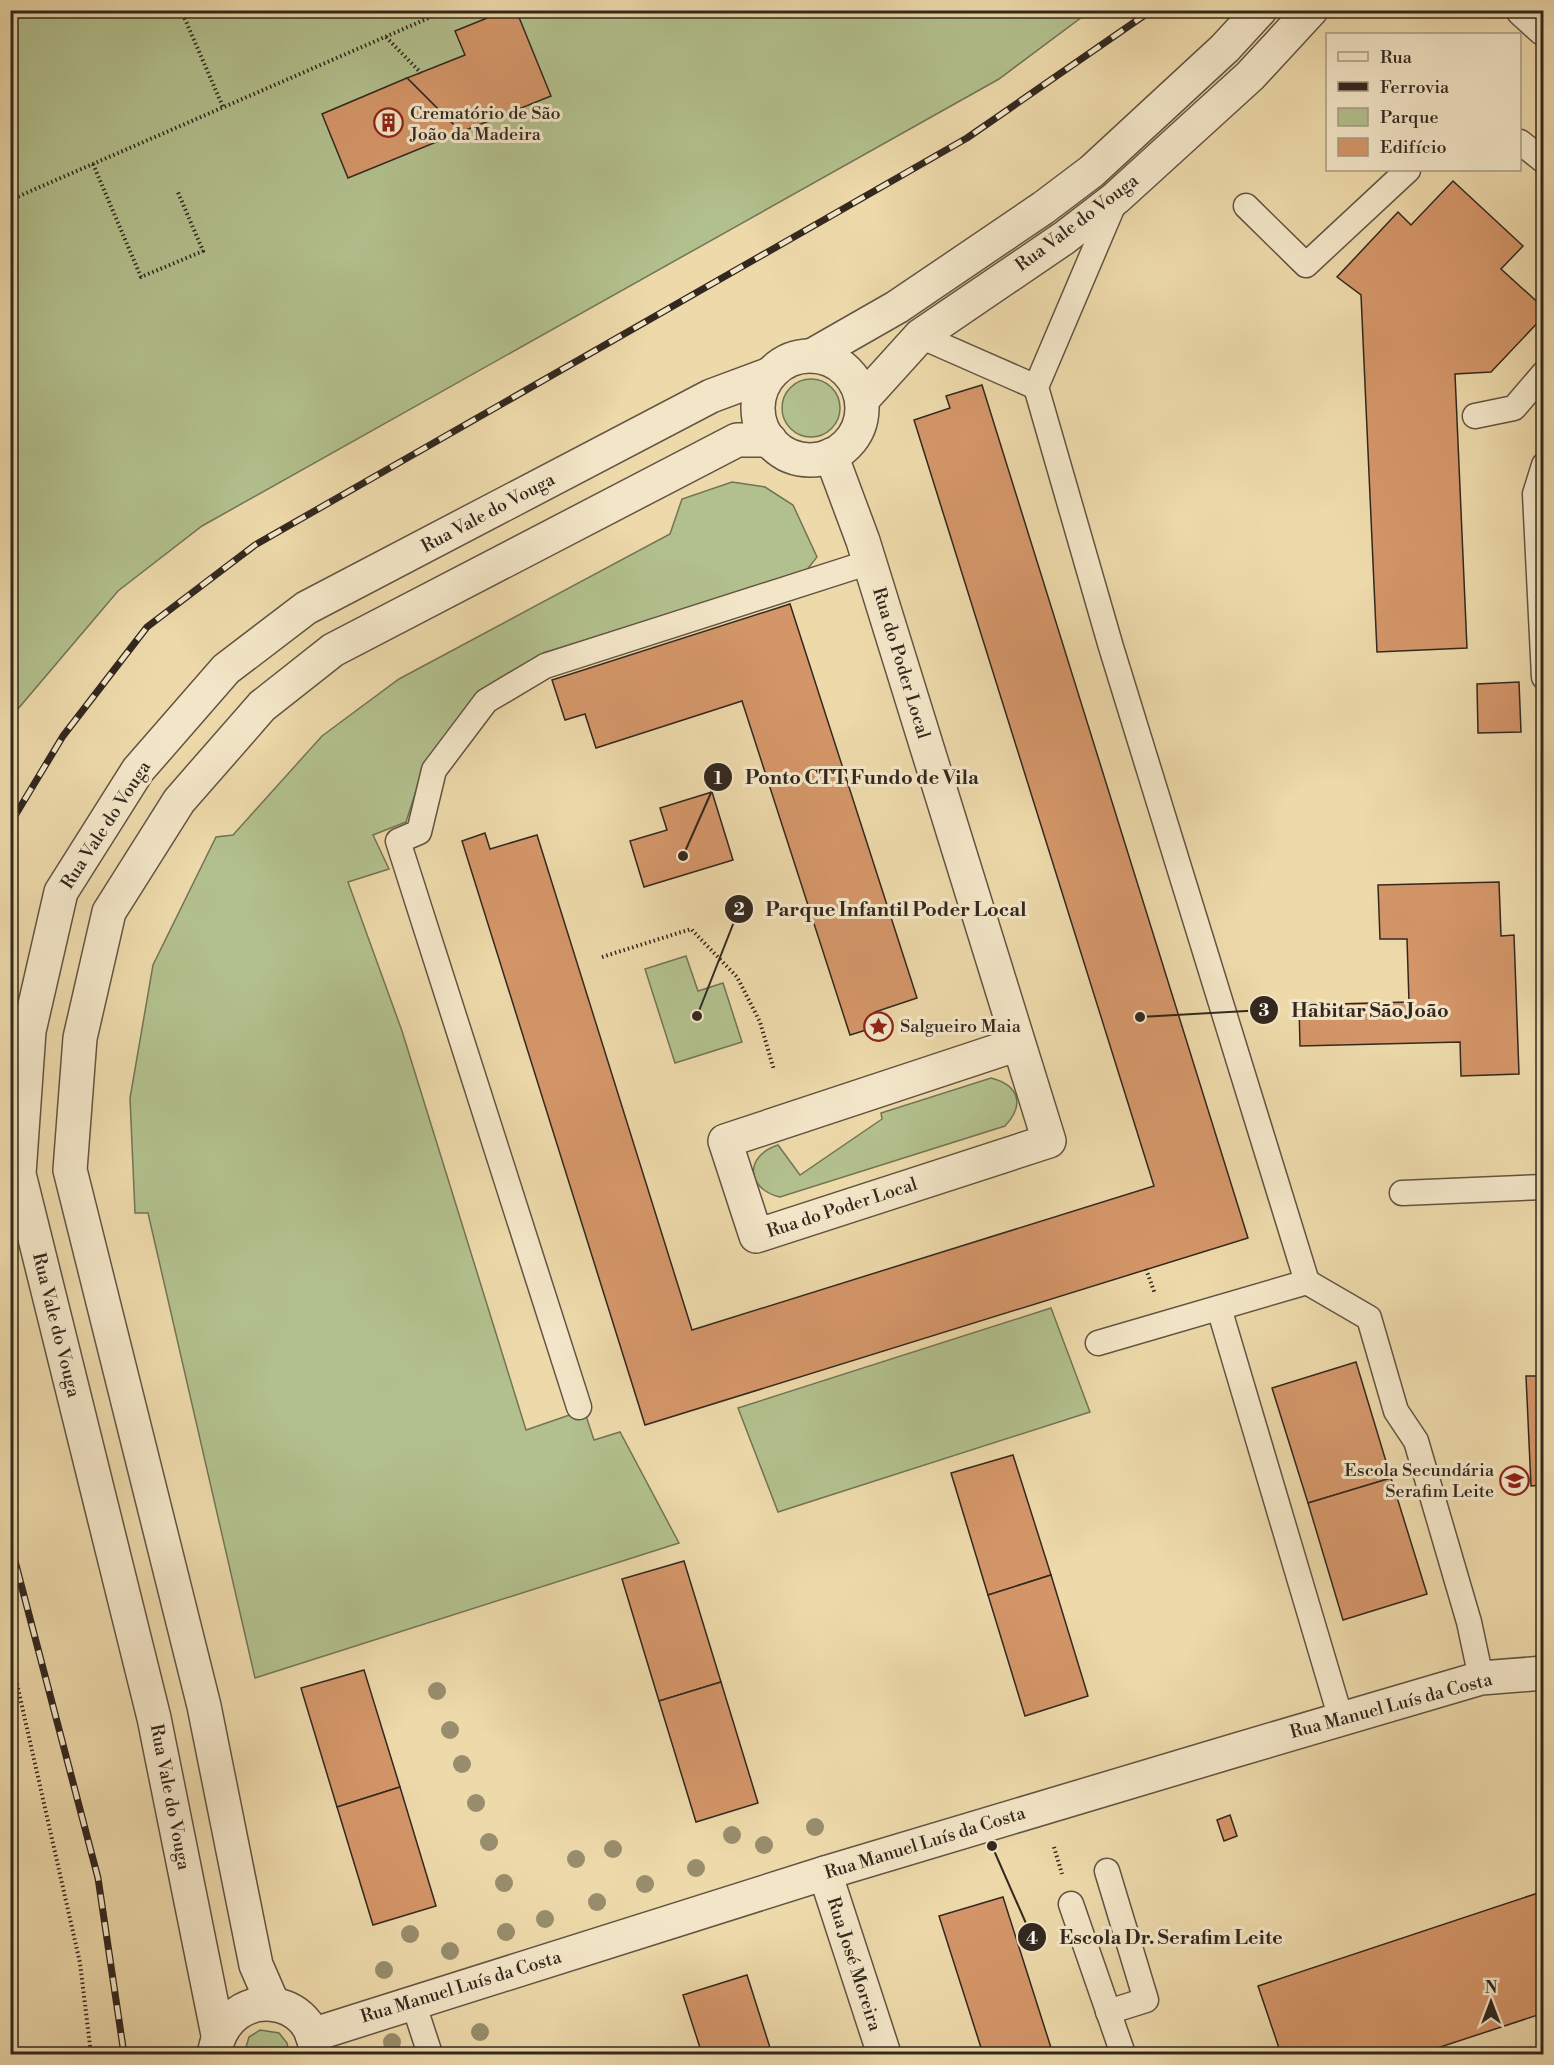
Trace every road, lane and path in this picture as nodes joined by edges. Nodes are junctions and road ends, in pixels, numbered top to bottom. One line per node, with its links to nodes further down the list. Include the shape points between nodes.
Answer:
1 (181, 10): 9 (path)
2 (447, 10): 7 (path)
3 (1260, 10): 19 (street, Rua Vale do Vouga, via 1225,48 1075,184 897,307)
4 (1311, 10): 15 (street, Rua Vale do Vouga, via 1250,75)
5 (1523, 10): 6 (street)
6 (1544, 29)
7 (386, 37): 8 (path); 9 (path)
8 (421, 73)
9 (223, 107): 12 (path)
10 (1521, 143): 11 (lane)
11 (1544, 161)
12 (93, 164): 14 (path, via 141,277 203,250); 16 (path)
13 (1407, 171): 17 (lane, via 1306,265)
14 (177, 190)
15 (1116, 198): 18 (street, Rua Vale do Vouga); 22 (lane)
16 (10, 200)
17 (1246, 206)
18 (920, 336): 22 (lane); 23 (street, Rua Vale do Vouga)
19 (813, 356): 21 (street, Rua Vale do Vouga, via 782,363); 23 (street, via 842,366 852,376)
20 (1544, 373): 24 (lane, via 1514,408)
21 (770, 374): 25 (street, via 758,402 758,416); 49 (street, Rua Vale do Vouga, via 711,396 306,608 226,669 138,770 61,892 29,1031 19,1174 154,1718)
22 (1036, 387): 35 (lane, via 1111,647)
23 (862, 400): 26 (street, via 862,414 852,439)
24 (1475, 416)
25 (770, 440): 26 (street, via 779,450 805,460); 47 (street, via 737,440 333,650 262,706 179,801 109,912 80,1038 70,1170 204,1706 256,1965)
26 (831, 455): 28 (street, Rua do Poder Local)
27 (1544, 465): 29 (lane, via 1535,494)
28 (870, 562): 31 (street, Rua do Poder Local); 38 (lane, via 545,666 506,689 486,701 435,770 419,832 398,841)
29 (1544, 676)
30 (602, 957): 32 (path, via 691,929 737,978 760,1022)
31 (1018, 1044): 31 (street, Rua do Poder Local, via 725,1140 756,1236 1049,1140)
32 (774, 1070)
33 (1544, 1187): 34 (lane)
34 (1402, 1193)
35 (1307, 1282): 36 (lane); 41 (lane, via 1369,1318 1396,1411 1416,1441 1469,1622)
36 (1219, 1308): 37 (lane); 42 (lane)
37 (1098, 1343)
38 (579, 1407)
39 (10, 1653): 51 (path, via 80,1963)
40 (1544, 1673): 41 (street, Rua Manuel Luís da Costa)
41 (1481, 1678): 42 (street, Rua Manuel Luís da Costa)
42 (1341, 1719): 44 (street, Rua Manuel Luís da Costa)
43 (1107, 1871): 48 (lane, via 1146,2000)
44 (825, 1873): 46 (street, Rua Manuel Luís da Costa); 53 (street, Rua José Moreira)
45 (1071, 1904): 48 (lane)
46 (413, 2002): 50 (street, Rua Manuel Luís da Costa); 52 (lane)
47 (273, 2004): 49 (street, Rua Vale do Vouga, via 256,2004 240,2010 227,2021); 50 (street, via 303,2020)
48 (1108, 2012): 54 (lane)
49 (216, 2045)
50 (314, 2045)
51 (91, 2055)
52 (430, 2055)
53 (884, 2055)
54 (1123, 2055)

